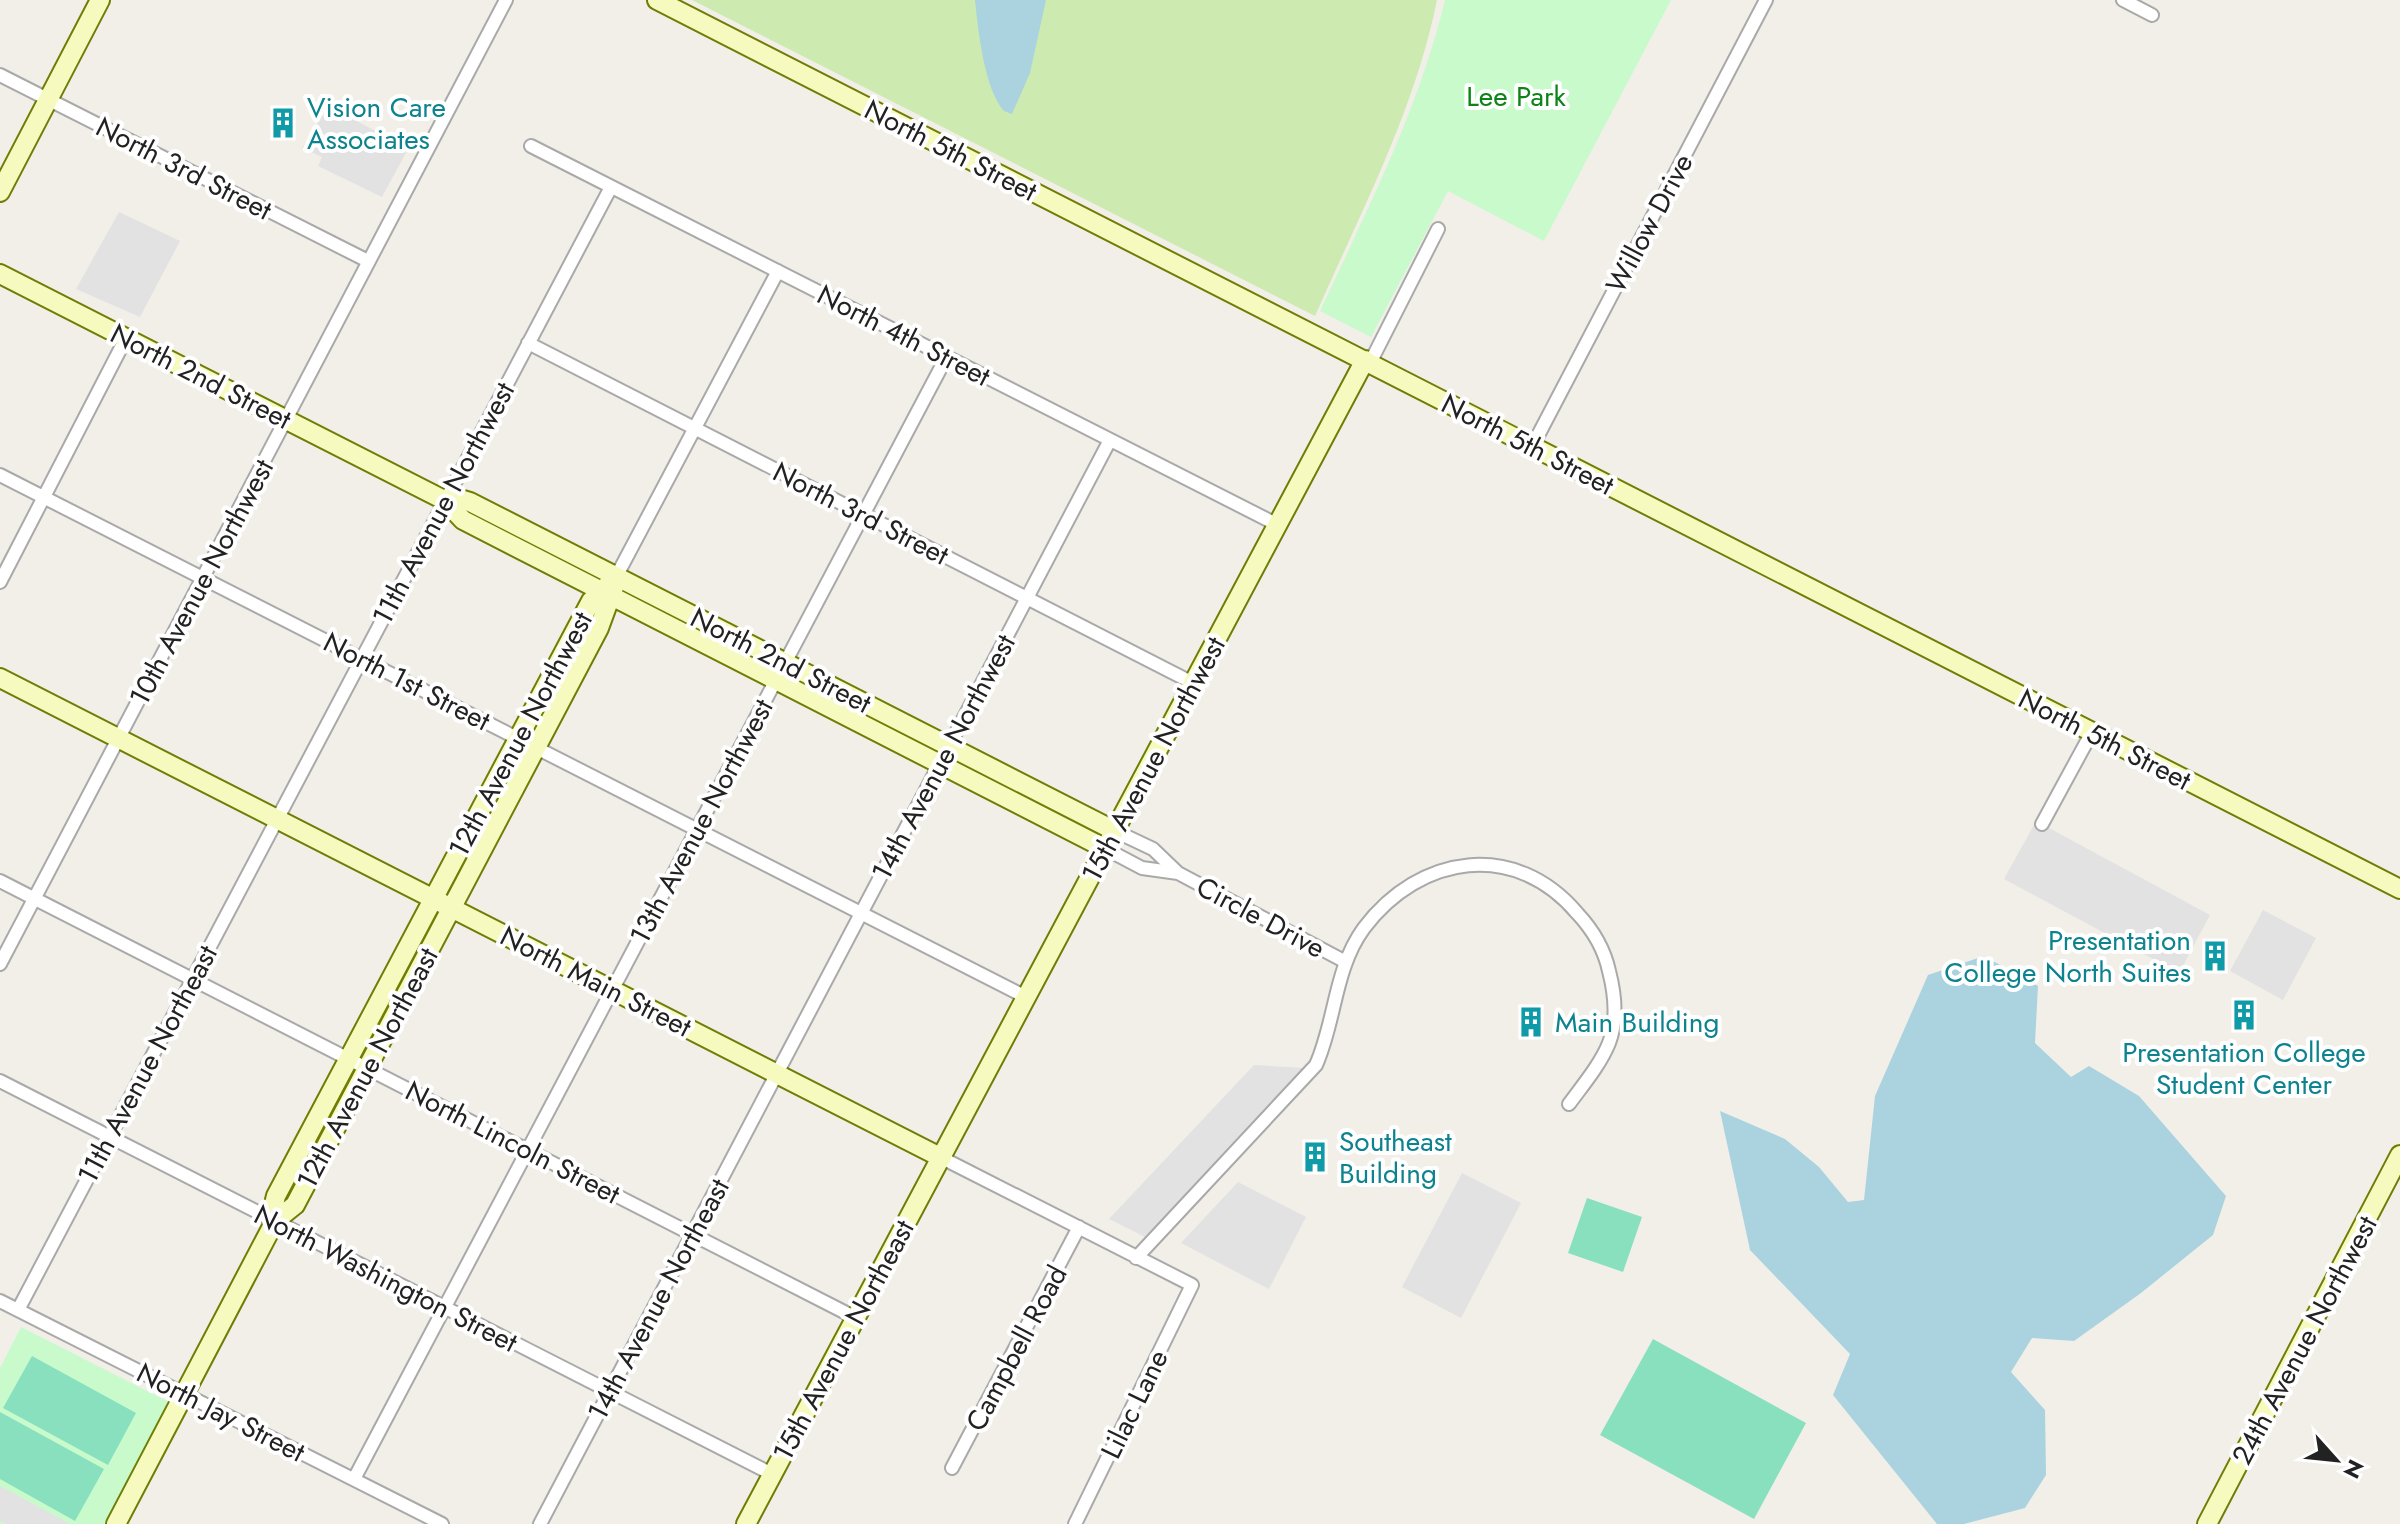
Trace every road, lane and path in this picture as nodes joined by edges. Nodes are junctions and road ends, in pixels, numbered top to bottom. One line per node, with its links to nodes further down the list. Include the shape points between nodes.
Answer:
1 (100, 0): 8 (street)
2 (506, 0): 13 (street, 10th Avenue Northwest)
3 (657, 0): 19 (street, North 5th Street)
4 (1766, 0): 23 (street, Willow Drive)
5 (2123, 0): 6 (street)
6 (2152, 15)
7 (0, 75): 8 (street, North 3rd Street)
8 (48, 100): 11 (street); 13 (street, North 3rd Street)
9 (531, 146): 10 (street, North 4th Street)
10 (611, 187): 14 (street, North 4th Street); 17 (street, 11th Avenue Northwest)
11 (0, 192)
12 (1438, 229): 19 (street, 15th Avenue Northwest)
13 (368, 261): 20 (street, 10th Avenue Northwest)
14 (778, 271): 18 (street, North 4th Street); 21 (street, 12th Avenue Northwest)
15 (0, 274): 16 (street, North 2nd Street)
16 (126, 338): 20 (street, North 2nd Street); 25 (street)
17 (528, 343): 21 (street, North 3rd Street); 26 (street, 11th Avenue Northwest)
18 (947, 356): 22 (street, North 4th Street); 27 (street, 13th Avenue Northwest)
19 (1368, 362): 23 (street, North 5th Street); 28 (street, 15th Avenue Northwest)
20 (286, 420): 26 (street, North 2nd Street); 30 (street, 10th Avenue Northwest)
21 (694, 427): 27 (street, North 3rd Street); 29 (street, 12th Avenue Northwest)
22 (1110, 440): 28 (street, North 4th Street); 33 (street, 14th Avenue Northwest)
23 (1532, 447): 39 (street, North 5th Street)
24 (0, 475): 25 (street, North 1st Street)
25 (45, 497): 30 (street, North 1st Street); 31 (street)
26 (444, 500): 29 (street, North 2nd Street, via 470,502); 32 (street, North 2nd Street, via 463,520); 34 (street, 11th Avenue Northwest)
27 (864, 515): 33 (street, North 3rd Street); 35 (street, 13th Avenue Northwest)
28 (1278, 525): 38 (street, 15th Avenue Northwest)
29 (616, 577): 32 (street, 12th Avenue Northwest); 35 (street, North 2nd Street)
30 (204, 578): 34 (street, North 1st Street); 41 (street, 10th Avenue Northwest)
31 (0, 582)
32 (604, 594): 37 (street, North 2nd Street); 40 (street, 12th Avenue Northwest); 43 (street, 12th Avenue Northwest)
33 (1027, 597): 38 (street, North 3rd Street); 42 (street, 14th Avenue Northwest)
34 (361, 658): 40 (street, North 1st Street); 45 (street, 11th Avenue Northwest)
35 (786, 662): 37 (street, 13th Avenue Northwest); 42 (street, North 2nd Street)
36 (0, 678): 41 (street, North Main Street)
37 (776, 681): 44 (street, North 2nd Street); 47 (street, 13th Avenue Northwest)
38 (1193, 683): 48 (street, 15th Avenue Northwest)
39 (2092, 732): 46 (street); 52 (street, North 5th Street)
40 (518, 737): 43 (street, North 1st Street); 53 (street, 12th Avenue Northwest)
41 (119, 738): 45 (street, North Main Street); 54 (street, 10th Avenue Northwest)
42 (949, 746): 44 (street, 14th Avenue Northwest); 48 (street, North 2nd Street)
43 (537, 747): 47 (street, North 1st Street); 55 (street, 12th Avenue Northwest)
44 (940, 763): 49 (street, North 2nd Street); 56 (street, 14th Avenue Northwest)
45 (277, 819): 53 (street, North Main Street); 59 (street, 11th Avenue Northeast)
46 (2042, 824)
47 (697, 829): 56 (street, North 1st Street); 60 (street, 13th Avenue Northwest)
48 (1115, 831): 49 (street, 15th Avenue Northwest); 50 (street, Circle Drive, via 1153,849)
49 (1106, 849): 50 (street, Circle Drive, via 1142,868); 61 (street, 15th Avenue Northwest)
50 (1178, 873): 57 (street, Circle Drive)
51 (0, 881): 54 (street, North Lincoln Street)
52 (2400, 889)
53 (433, 898): 55 (street, North Main Street); 62 (street, 12th Avenue Northeast)
54 (34, 899): 58 (street, 10th Avenue Northwest); 59 (street, North Lincoln Street)
55 (451, 908): 60 (street, North Main Street); 63 (street, 12th Avenue Northeast)
56 (861, 913): 61 (street, North 1st Street); 64 (street, 14th Avenue Northwest)
57 (1344, 961): 66 (street, Circle Drive, via 1386,904 1427,877 1487,864 1539,877 1600,942 1613,986 1609,1042); 74 (street, Circle Drive, via 1316,1065)
58 (0, 964)
59 (192, 979): 62 (street, North Lincoln Street); 67 (street, 11th Avenue Northeast)
60 (612, 989): 64 (street, North Main Street); 68 (street, 13th Avenue Northwest)
61 (1028, 998): 70 (street, 15th Avenue Northwest)
62 (348, 1059): 63 (street, North Lincoln Street); 71 (street, 12th Avenue Northeast, via 276,1196)
63 (367, 1068): 68 (street, North Lincoln Street); 71 (street, 12th Avenue Northeast, via 295,1205)
64 (776, 1073): 70 (street, North Main Street); 73 (street, 14th Avenue Northeast)
65 (0, 1081): 67 (street, North Washington Street)
66 (1569, 1104)
67 (109, 1136): 71 (street, North Washington Street); 78 (street, 11th Avenue Northeast)
68 (528, 1151): 73 (street, North Lincoln Street); 77 (street, 13th Avenue Northwest)
69 (2400, 1155): 90 (street, 24th Avenue Northwest)
70 (942, 1158): 72 (street, North Main Street); 79 (street, 15th Avenue Northeast)
71 (275, 1221): 77 (street, North Washington Street); 81 (street, 12th Avenue Northeast)
72 (1079, 1227): 74 (street, North Main Street); 82 (street, Campbell Road)
73 (692, 1234): 79 (street, North Lincoln Street); 80 (street, 14th Avenue Northeast)
74 (1136, 1258): 75 (street, North Main Street)
75 (1192, 1285): 89 (street, Lilac Lane)
76 (0, 1301): 78 (street, North Jay Street)
77 (445, 1308): 80 (street, North Washington Street); 84 (street, 13th Avenue Northwest)
78 (18, 1310): 81 (street, North Jay Street)
79 (854, 1317): 83 (street, 15th Avenue Northeast)
80 (610, 1391): 83 (street, North Washington Street); 87 (street, 14th Avenue Northeast)
81 (185, 1394): 84 (street, North Jay Street); 85 (street, 12th Avenue Northeast)
82 (952, 1468)
83 (772, 1474): 88 (street, 15th Avenue Northeast)
84 (354, 1479): 86 (street, North Jay Street)
85 (116, 1524)
86 (442, 1524)
87 (540, 1524)
88 (746, 1524)
89 (1075, 1524)
90 (2207, 1524)

